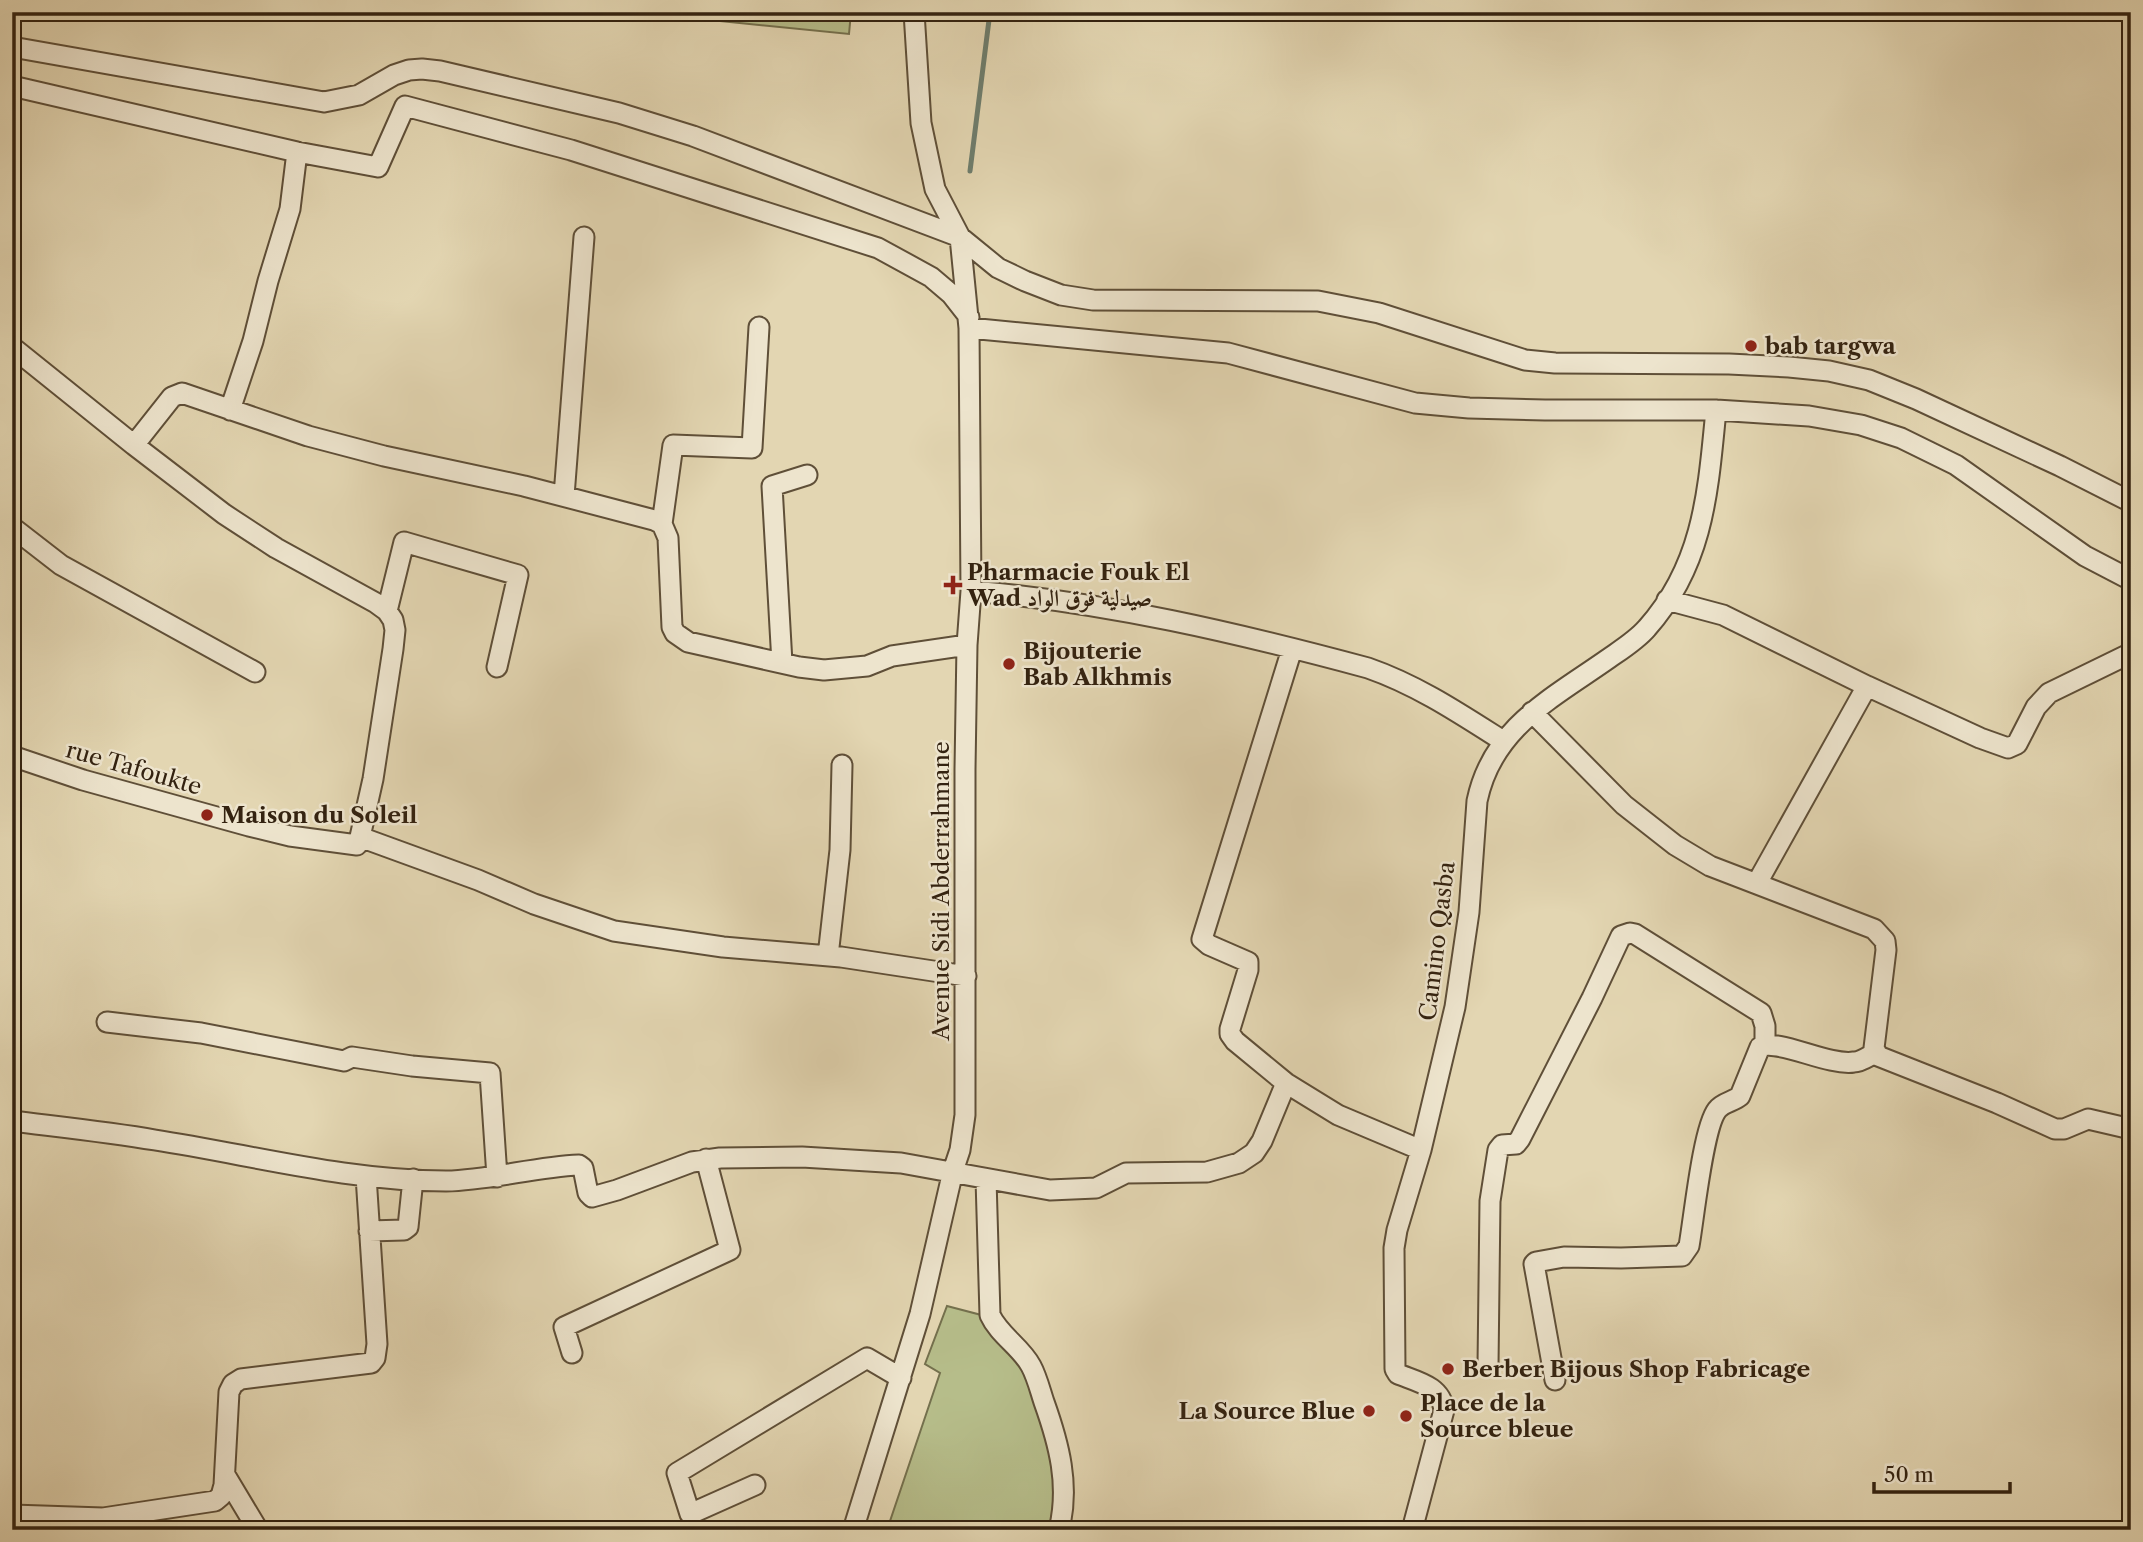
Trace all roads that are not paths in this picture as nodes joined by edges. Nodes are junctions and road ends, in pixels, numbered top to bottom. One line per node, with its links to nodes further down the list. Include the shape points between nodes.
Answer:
1 (914, 12): 6 (street, via 921,124 935,188)
2 (12, 47): 6 (street, via 324,102 359,95 409,70 440,71 681,132)
3 (12, 86): 4 (street)
4 (297, 152): 7 (street, via 378,167 405,106 571,150 878,248 931,277 951,294); 10 (street, via 290,209)
5 (584, 237): 14 (street)
6 (960, 237): 7 (street, Avenue Sidi Abderrahmane); 15 (street, via 998,268 1061,295 1093,300 1318,301 1379,313 1525,360 1789,367 1869,380)
7 (969, 322): 11 (street, via 1228,353 1415,403 1545,410); 19 (street, Avenue Sidi Abderrahmane)
8 (759, 327): 16 (street, via 752,448 673,445)
9 (12, 347): 12 (street)
10 (230, 410): 12 (street, via 178,394); 14 (street, via 320,440)
11 (1716, 410): 18 (street, via 1809,416 1901,438 1956,465 2085,556); 20 (street, Camino Qasba, via 1703,519 1694,548)
12 (134, 445): 21 (street, via 224,514)
13 (807, 475): 25 (street, via 772,486)
14 (564, 496): 16 (street)
15 (2131, 502)
16 (662, 524): 25 (street, via 668,538 670,620 675,633 688,642)
17 (12, 527): 27 (street, via 61,565)
18 (2131, 580)
19 (971, 591): 22 (street, Avenue Sidi Abderrahmane); 23 (street, via 1029,595 1156,617)
20 (1667, 600): 28 (street, via 1723,615); 29 (street, Camino Qasba, via 1646,629)
21 (387, 611): 26 (street, via 404,542 518,575); 33 (street, via 395,629 393,649)
22 (967, 645): 25 (street, via 892,656 855,668 824,670); 36 (street, Avenue Sidi Abderrahmane)
23 (1292, 649): 30 (street, via 1396,678); 40 (street, via 1202,939 1248,962 1230,1034)
24 (2131, 653): 28 (street, via 2049,693 2036,707 2017,744 2008,748)
25 (782, 663)
26 (497, 667)
27 (255, 672)
28 (1867, 686): 34 (street)
29 (1532, 712): 30 (street, Camino Qasba); 34 (street, via 1650,828 1710,866)
30 (1503, 741): 43 (street, Camino Qasba, via 1482,778 1477,801 1463,963)
31 (12, 756): 33 (street, rue Tafoukte, via 290,836 357,845)
32 (842, 765): 35 (street, via 840,850)
33 (360, 836): 35 (street, via 614,931)
34 (1757, 883): 39 (street, via 1881,935 1886,950)
35 (828, 956): 36 (street)
36 (966, 976): 45 (street, Avenue Sidi Abderrahmane, via 965,1115)
37 (107, 1022): 47 (street, via 201,1033 344,1061 352,1057 490,1073)
38 (1765, 1044): 39 (street, via 1855,1063); 52 (street, via 1761,1013 1636,934 1621,936 1520,1139 1498,1150 1490,1201); 54 (street, via 1759,1047 1740,1096 1716,1111 1704,1148 1689,1246 1682,1255 1564,1257 1535,1262)
39 (1875, 1053): 42 (street, via 2055,1129 2088,1119)
40 (1286, 1083): 43 (street, via 1338,1115); 49 (street, via 1258,1148 1225,1168 1126,1173 1088,1189 1050,1190)
41 (12, 1121): 46 (street)
42 (2131, 1129)
43 (1421, 1150): 61 (street, Camino Qasba, via 1394,1248 1394,1363 1398,1374 1433,1388 1443,1400 1444,1410)
44 (706, 1159): 45 (street, via 802,1157); 47 (street, via 592,1197 579,1165); 51 (street, via 730,1250 564,1327)
45 (953, 1171): 49 (street); 53 (street, Avenue Sidi Abderrahmane)
46 (366, 1176): 48 (street); 50 (street)
47 (496, 1177): 48 (street)
48 (413, 1179): 50 (street, via 408,1227)
49 (986, 1179): 60 (street, via 990,1315 1031,1365 1052,1425 1064,1480)
50 (369, 1231): 55 (street, via 375,1358 360,1366 236,1381 229,1392)
51 (572, 1353)
52 (1488, 1366)
53 (901, 1378): 56 (street, via 867,1358 677,1473 690,1514); 59 (street, Avenue Sidi Abderrahmane)
54 (1555, 1380)
55 (225, 1475): 57 (street, via 221,1496 209,1503 103,1518); 58 (street)
56 (755, 1485)
57 (12, 1515)
58 (258, 1530)
59 (853, 1530)
60 (1059, 1530)
61 (1412, 1530)

